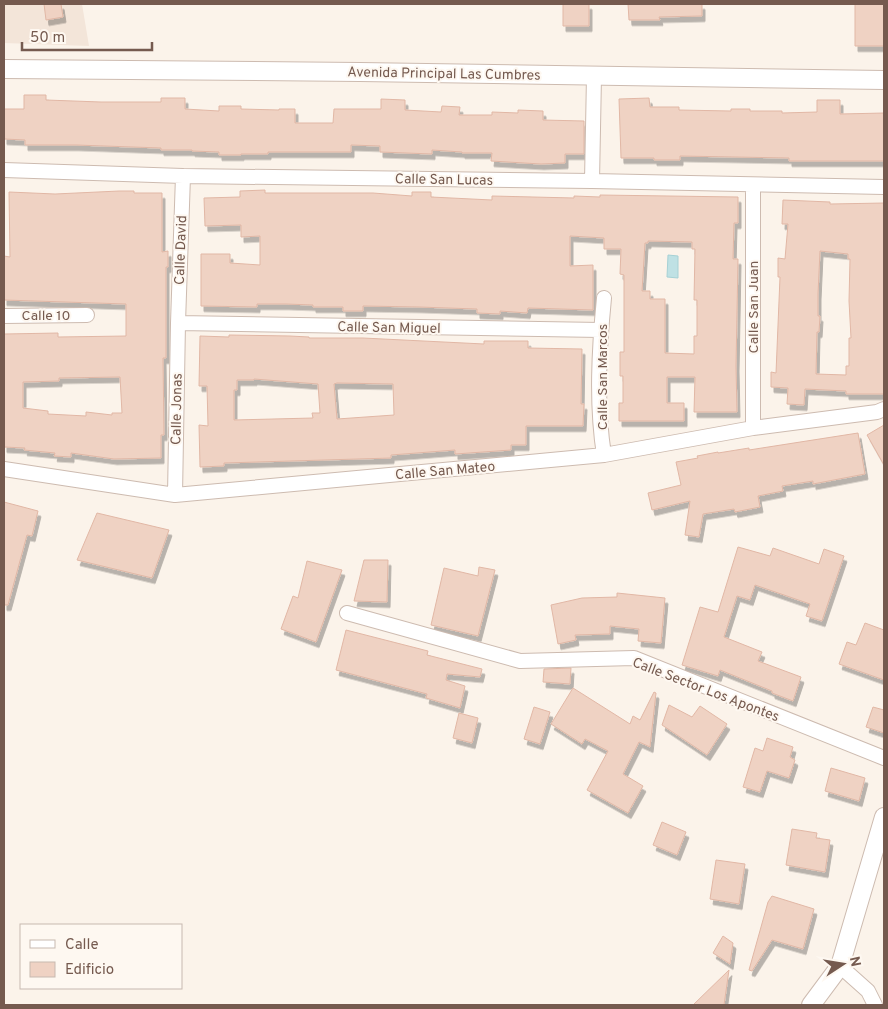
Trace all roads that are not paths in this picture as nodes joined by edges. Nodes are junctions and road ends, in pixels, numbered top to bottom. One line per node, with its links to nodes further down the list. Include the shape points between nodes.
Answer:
1 (4, 69): 2 (street, Avenida Principal Las Cumbres)
2 (594, 76): 3 (street, Avenida Principal Las Cumbres); 6 (street)
3 (884, 80)
4 (4, 170): 5 (street, Calle San Lucas)
5 (183, 176): 6 (street, Calle San Lucas); 12 (street, Calle David)
6 (592, 181): 7 (street, Calle San Lucas)
7 (753, 185): 8 (street, Calle San Lucas); 15 (street, Calle San Juan)
8 (884, 187)
9 (604, 298): 13 (street, Calle San Marcos)
10 (87, 315): 11 (street, Calle 10)
11 (4, 316)
12 (178, 323): 13 (street, Calle San Miguel); 18 (street, Calle Jonas)
13 (601, 330): 16 (street, Calle San Marcos, via 600,428)
14 (884, 409): 15 (street, Calle San Mateo)
15 (753, 428): 16 (street, Calle San Mateo)
16 (604, 456): 18 (street, Calle San Mateo)
17 (4, 470): 18 (street, Calle San Mateo)
18 (175, 495)
19 (347, 613): 20 (street, Calle Sector Los Apontes, via 520,661 634,658)
20 (884, 758)
21 (884, 817): 22 (street)
22 (840, 966): 23 (street); 24 (street, via 868,990)
23 (812, 1005)
24 (875, 1005)

